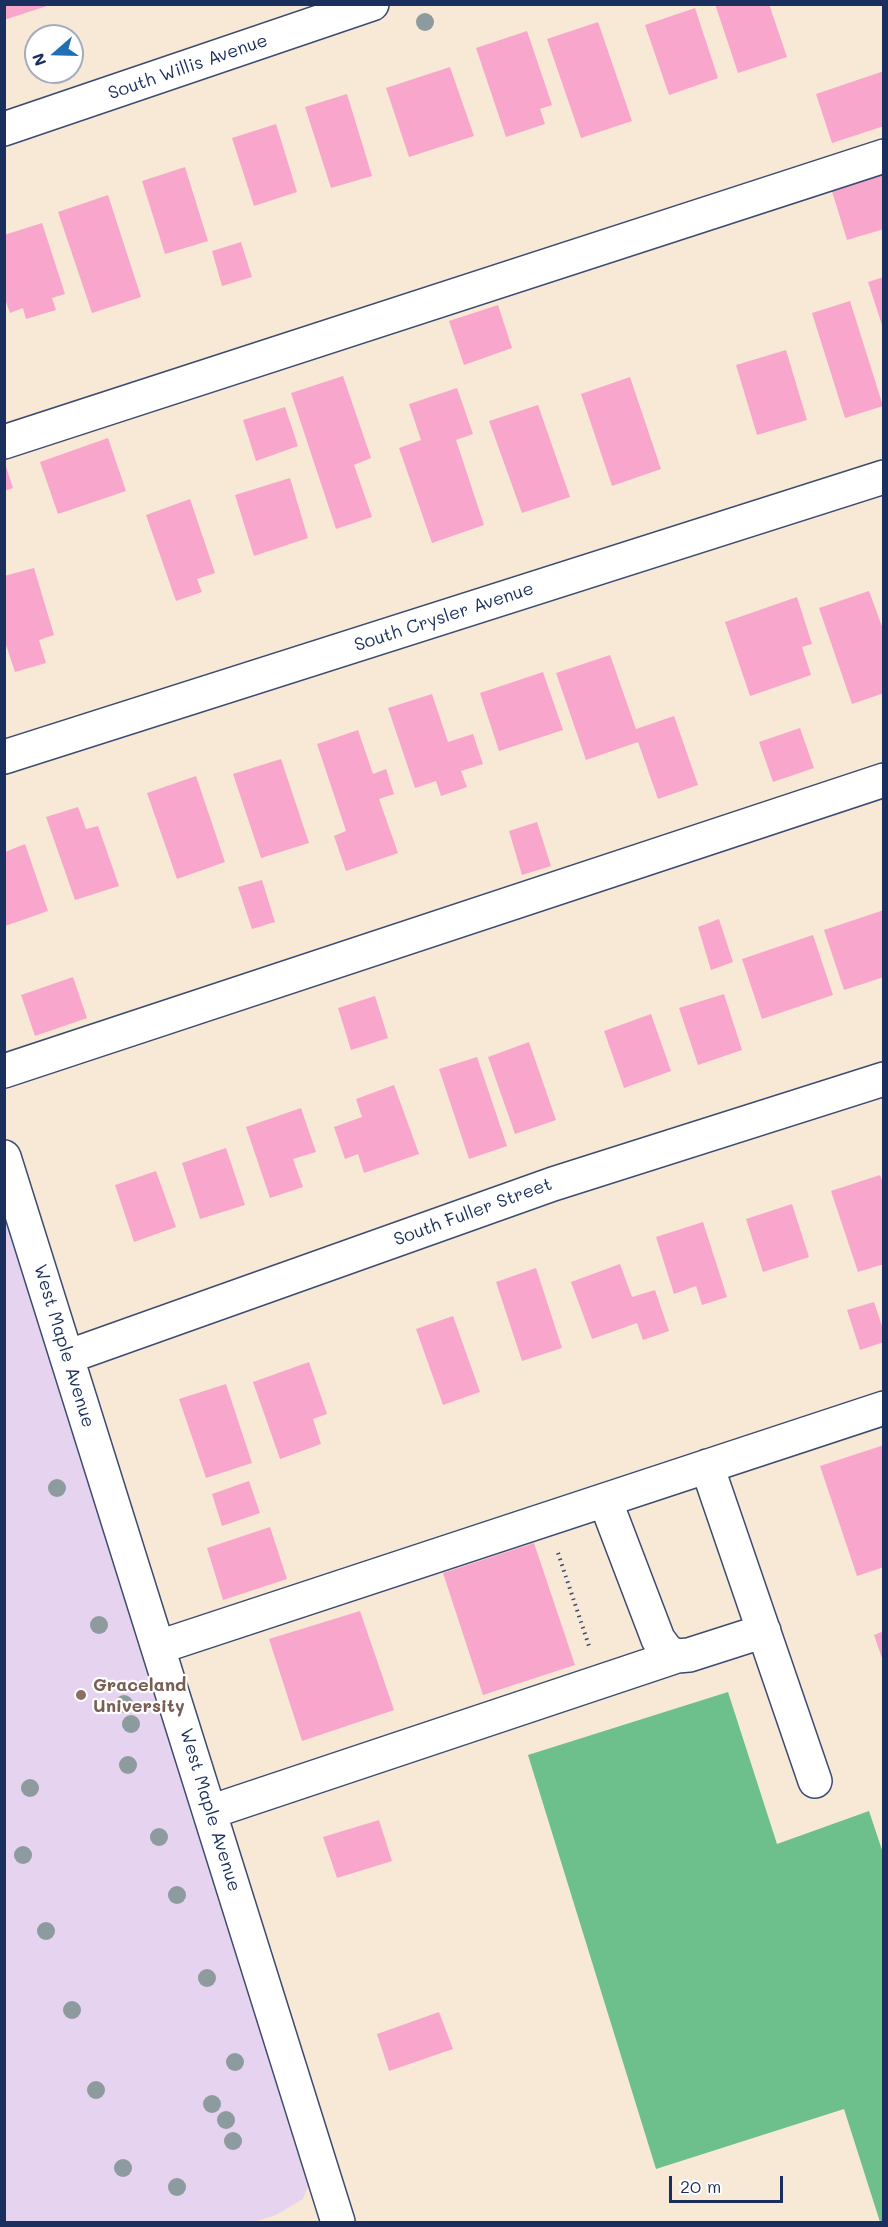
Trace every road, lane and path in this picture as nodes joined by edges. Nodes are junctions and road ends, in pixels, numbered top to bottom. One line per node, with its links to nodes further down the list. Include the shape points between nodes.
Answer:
1 (372, 4): 2 (street, South Willis Avenue)
2 (4, 129)
3 (884, 156): 4 (street)
4 (4, 442)
5 (884, 477): 6 (street, South Crysler Avenue)
6 (4, 757)
7 (884, 780): 8 (street)
8 (4, 1071)
9 (884, 1079): 11 (street, South Fuller Street, via 552,1184)
10 (4, 1157): 11 (street, West Maple Avenue)
11 (67, 1357): 16 (street, West Maple Avenue)
12 (884, 1408): 13 (street)
13 (707, 1466): 14 (street); 15 (street)
14 (605, 1500): 16 (street); 17 (street, via 658,1639)
15 (764, 1631): 17 (street); 18 (street)
16 (159, 1647): 19 (street, West Maple Avenue)
17 (677, 1656): 19 (street)
18 (815, 1781)
19 (210, 1812): 20 (street, West Maple Avenue)
20 (338, 2223)

